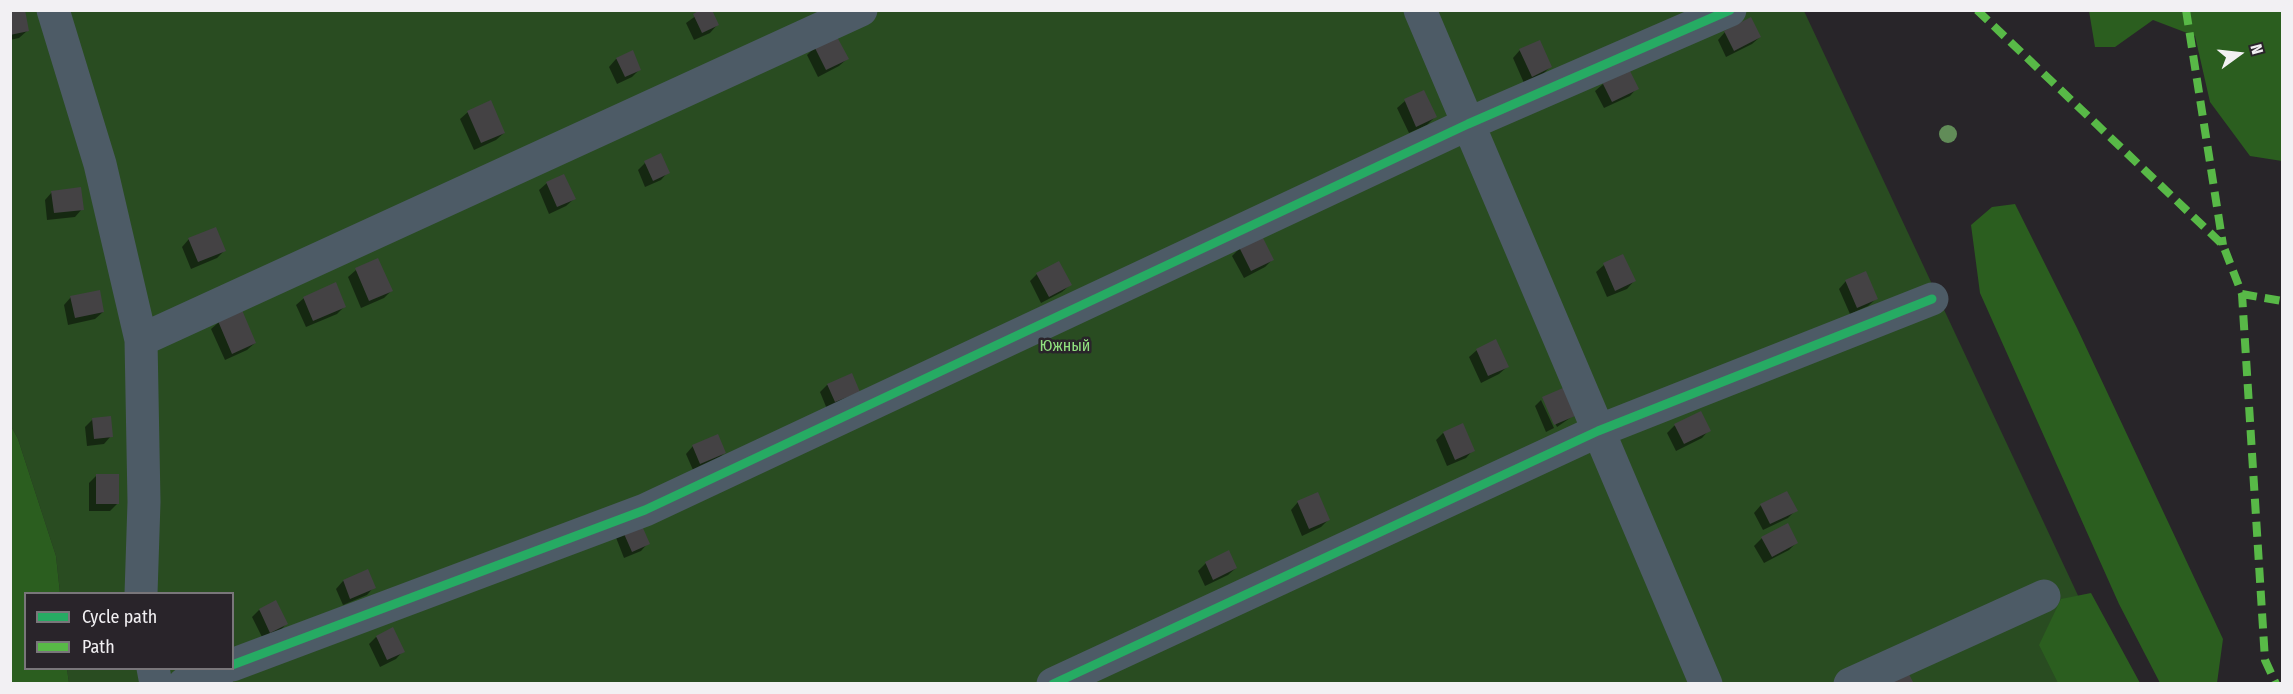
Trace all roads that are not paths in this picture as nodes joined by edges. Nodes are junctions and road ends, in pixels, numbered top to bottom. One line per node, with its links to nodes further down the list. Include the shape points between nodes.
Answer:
1 (53, 10): 7 (street, via 100,164)
2 (861, 10): 7 (street)
3 (1420, 10): 5 (street)
4 (1730, 10): 5 (street)
5 (1468, 124): 8 (street); 11 (street, via 645,510)
6 (1932, 299): 8 (street)
7 (141, 340): 9 (street)
8 (1598, 430): 14 (street); 15 (street)
9 (141, 592)
10 (2044, 596): 16 (street)
11 (234, 664)
12 (221, 670): 13 (street)
13 (184, 684)
14 (1053, 684)
15 (1706, 684)
16 (1850, 684)

